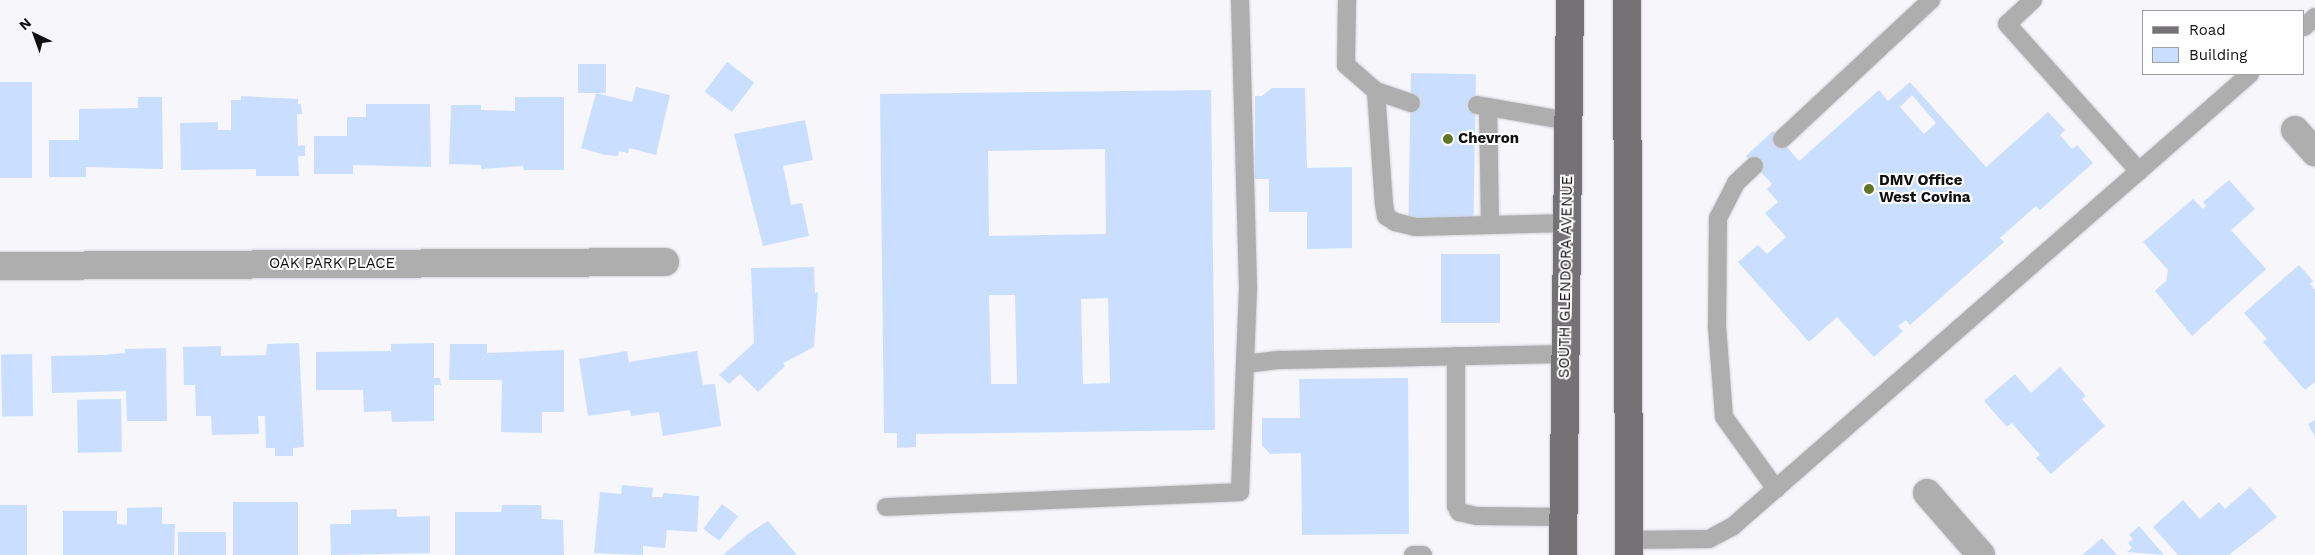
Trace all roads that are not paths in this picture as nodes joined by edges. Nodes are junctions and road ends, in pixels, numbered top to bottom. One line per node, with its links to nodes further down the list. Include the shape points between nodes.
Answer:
1 (1240, 0): 24 (lane, via 1248,288)
2 (1347, 0): 10 (lane, via 1346,65)
3 (1570, 0): 12 (main road, SOUTH GLENDORA AVENUE)
4 (1627, 0): 29 (main road)
5 (1931, 0): 14 (lane)
6 (2033, 0): 17 (lane, via 2008,24)
7 (2315, 17): 8 (lane)
8 (2305, 26)
9 (2249, 75): 17 (lane)
10 (1376, 91): 11 (lane); 19 (lane, via 1386,216 1415,227)
11 (1412, 103)
12 (1568, 121): 18 (main road, SOUTH GLENDORA AVENUE); 19 (lane, via 1482,106)
13 (2295, 130): 15 (street)
14 (1782, 139)
15 (2315, 152)
16 (1754, 166): 25 (lane, via 1736,183 1718,218 1717,326 1724,417)
17 (2139, 171): 25 (lane)
18 (1567, 223): 19 (lane); 22 (main road, SOUTH GLENDORA AVENUE)
19 (1490, 225)
20 (664, 262): 21 (street, OAK PARK PLACE)
21 (0, 266)
22 (1566, 354): 23 (lane); 28 (main road, SOUTH GLENDORA AVENUE)
23 (1456, 356): 24 (lane); 28 (lane, via 1456,506 1459,512 1476,516)
24 (1244, 364): 27 (lane, via 1240,492)
25 (1776, 489): 29 (lane, via 1732,527 1709,539)
26 (1928, 493): 33 (street)
27 (886, 507)
28 (1564, 517): 32 (main road, SOUTH GLENDORA AVENUE)
29 (1629, 548)
30 (1412, 555): 31 (lane)
31 (1422, 555)
32 (1563, 555)
33 (1981, 555)

